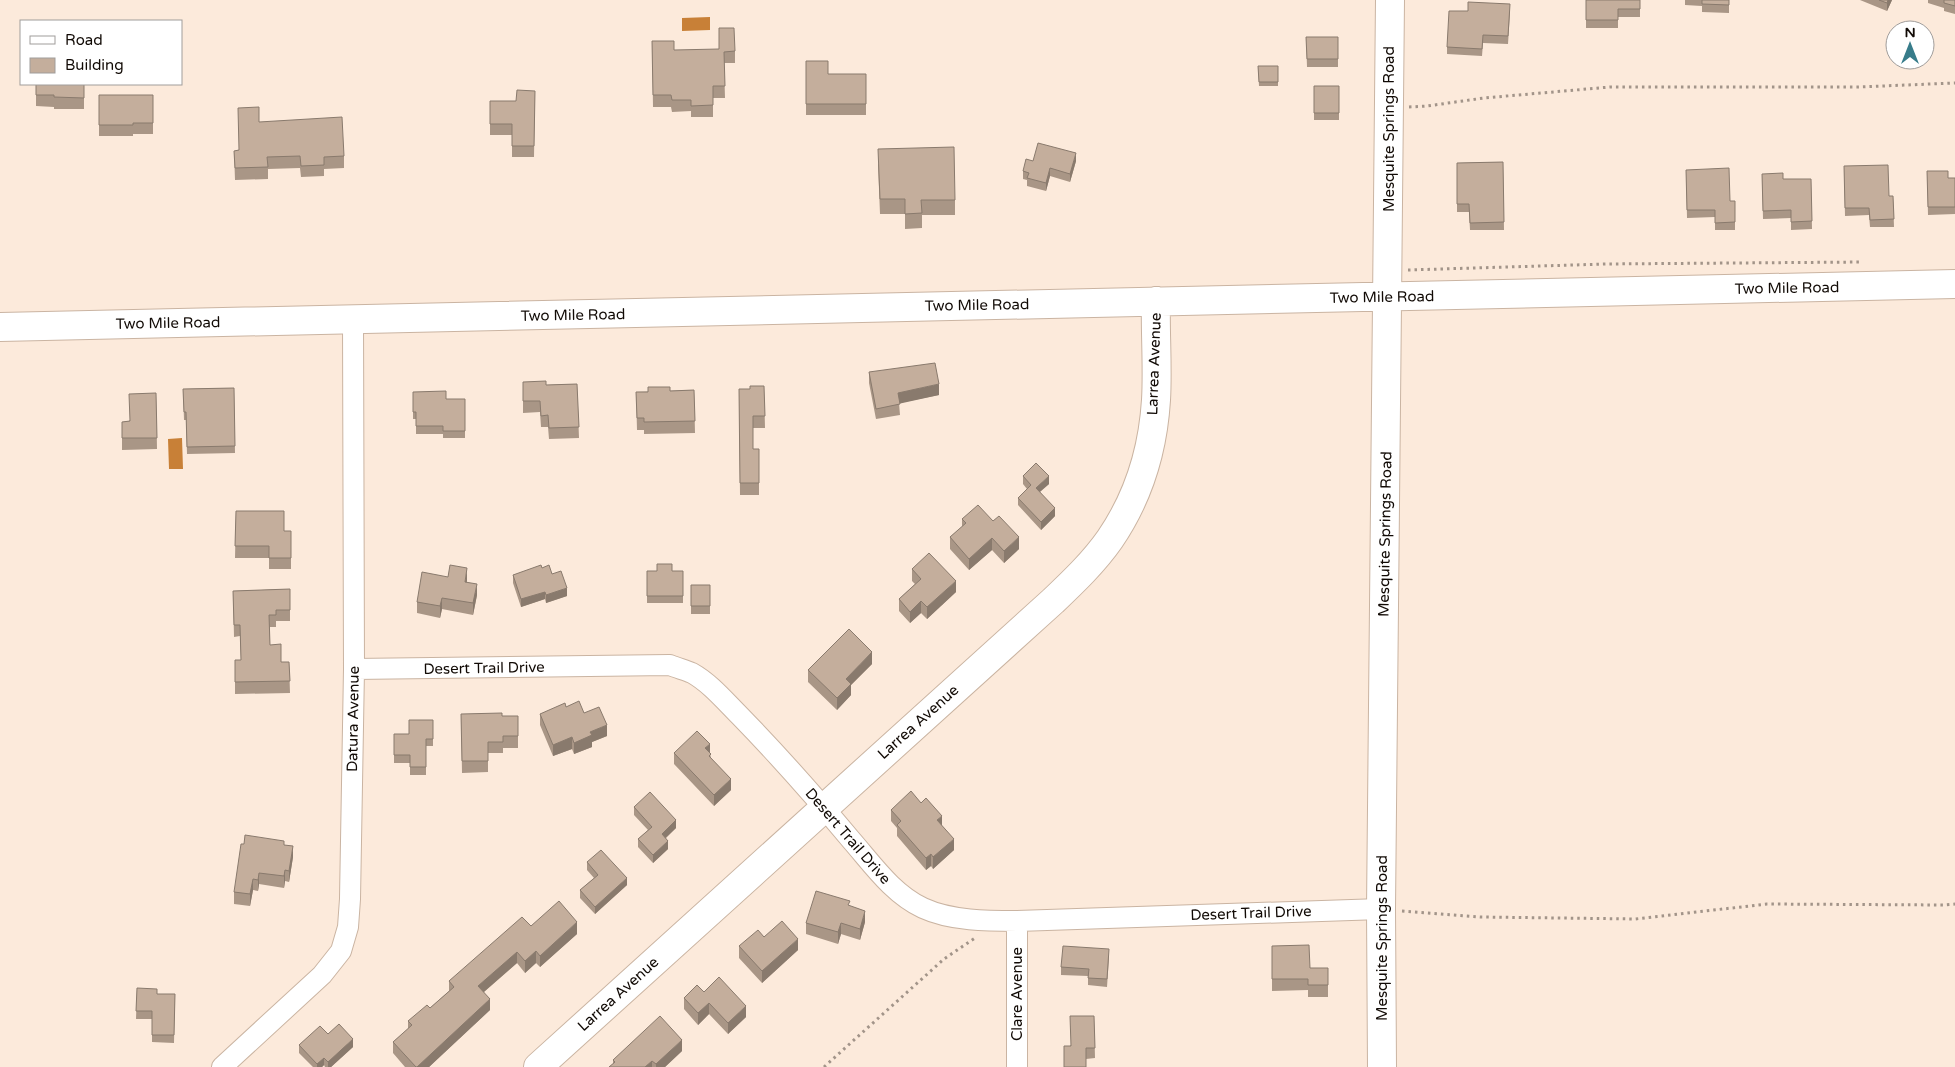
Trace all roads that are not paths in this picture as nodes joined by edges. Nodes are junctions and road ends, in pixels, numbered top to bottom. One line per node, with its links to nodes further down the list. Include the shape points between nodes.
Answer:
1 (1390, 0): 3 (main road, Mesquite Springs Road)
2 (1955, 284): 3 (main road, Two Mile Road)
3 (1388, 298): 4 (main road, Two Mile Road); 9 (main road, Mesquite Springs Road)
4 (1156, 301): 5 (main road, Two Mile Road); 8 (main road, Larrea Avenue, via 1156,400 1143,475 1110,539 1053,601)
5 (353, 320): 6 (main road, Two Mile Road); 7 (street, Datura Avenue)
6 (0, 327)
7 (354, 669): 8 (street, Desert Trail Drive, via 670,665 692,673 712,688); 11 (street, Datura Avenue, via 350,899 348,927 341,951 322,975)
8 (824, 808): 10 (street, Desert Trail Drive, via 885,880 903,896 946,915); 12 (main road, Larrea Avenue)
9 (1381, 909): 10 (street, Desert Trail Drive); 14 (main road, Mesquite Springs Road)
10 (1010, 921): 13 (street, Clare Avenue)
11 (222, 1067)
12 (538, 1067)
13 (1017, 1067)
14 (1382, 1067)

